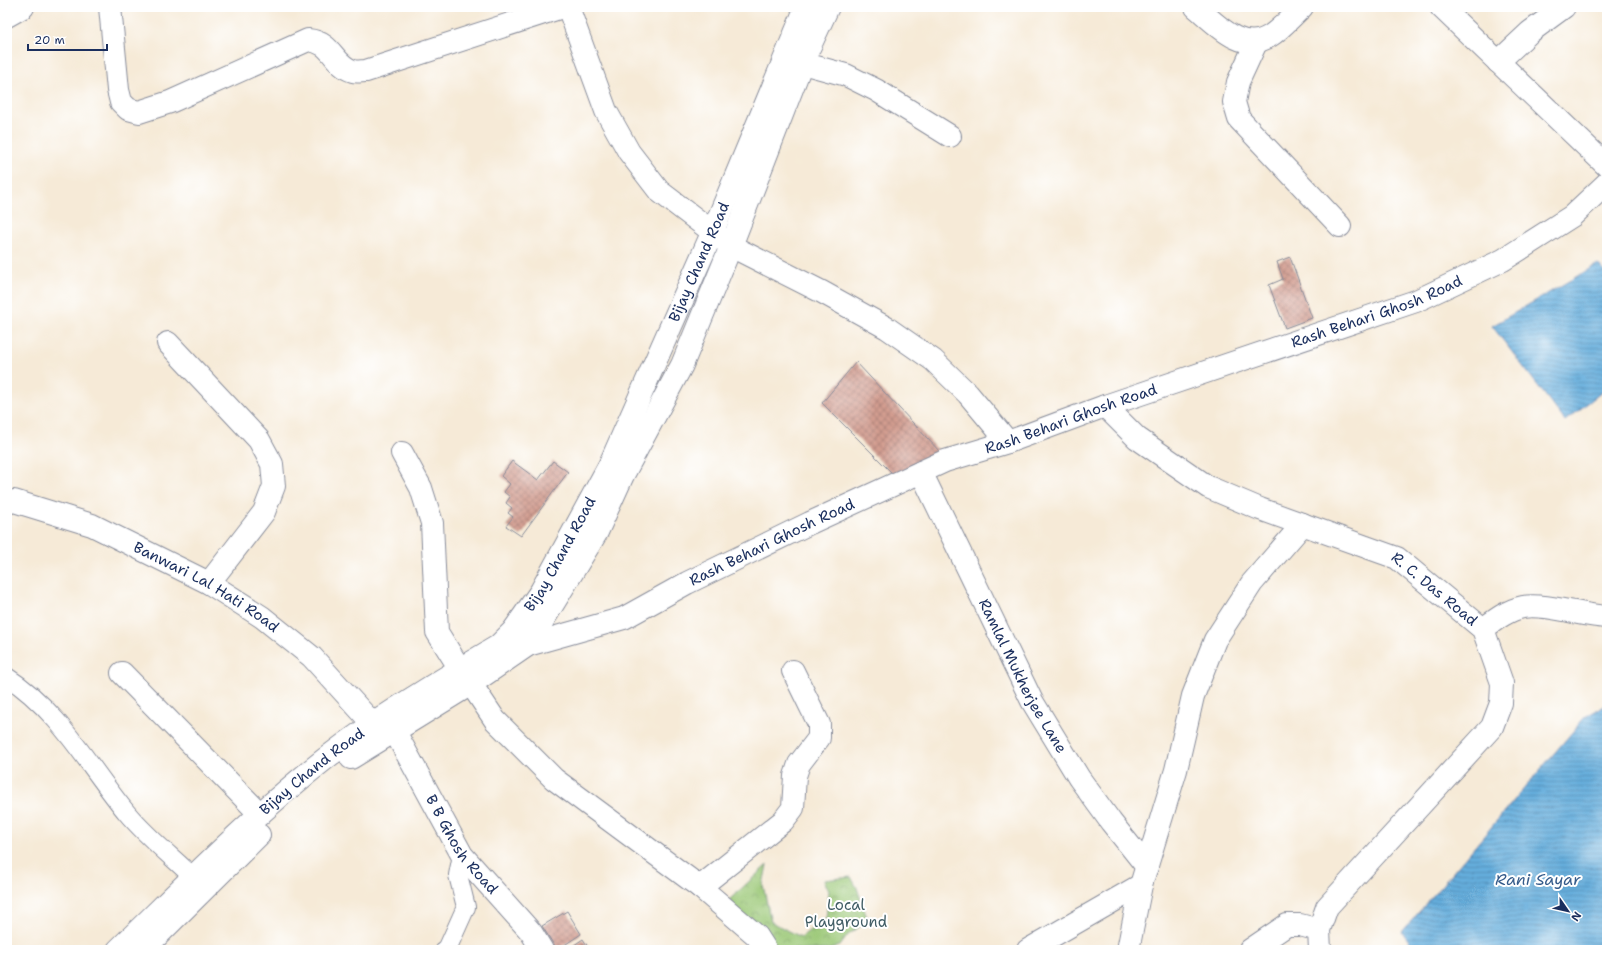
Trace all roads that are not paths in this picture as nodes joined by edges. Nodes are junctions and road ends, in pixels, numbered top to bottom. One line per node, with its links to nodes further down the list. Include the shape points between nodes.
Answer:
1 (23, 7): 11 (street)
2 (110, 7): 3 (street, via 121,102 128,109 139,112 170,102 308,40 318,41 340,63 353,71 366,71)
3 (562, 7)
4 (568, 7): 19 (street, via 606,111 628,152 658,191)
5 (806, 7): 19 (street, Bijay Chand Road)
6 (828, 7): 14 (street, Bijay Chand Road)
7 (1196, 7): 12 (street, via 1223,31 1241,40)
8 (1302, 7): 12 (street, via 1271,36)
9 (1441, 7): 13 (street)
10 (1564, 7): 13 (street, via 1530,32)
11 (7, 16)
12 (1256, 43): 18 (street, via 1238,82 1234,102 1239,119)
13 (1498, 62): 16 (street)
14 (802, 63): 15 (street, via 846,75); 20 (street, Bijay Chand Road)
15 (950, 136)
16 (1607, 166)
17 (1607, 183): 22 (street, Rash Behari Ghosh Road, via 1572,216 1503,260 1416,301)
18 (1340, 226)
19 (713, 231): 20 (street); 34 (street, Bijay Chand Road, via 610,464 541,591 514,631)
20 (731, 246): 23 (street, via 887,328 933,360 968,394); 31 (street, Bijay Chand Road, via 682,365 623,475 597,532)
21 (168, 343): 28 (street, via 259,440 272,464 274,486 264,512)
22 (1105, 406): 23 (street, Rash Behari Ghosh Road); 27 (street, R. C. Das Road, via 1137,438 1208,488)
23 (1008, 442): 25 (street, Rash Behari Ghosh Road, via 945,461)
24 (402, 453): 34 (street, via 421,488 432,523 437,632)
25 (921, 472): 31 (street, Rash Behari Ghosh Road, via 686,583 624,618); 40 (street, Ramlal Mukherjee Lane, via 1032,701)
26 (9, 499): 28 (street, Banwari Lal Hati Road, via 92,525)
27 (1303, 524): 30 (street, R. C. Das Road, via 1397,558); 40 (street, via 1252,583 1215,640 1193,696 1176,770)
28 (209, 583): 36 (street, Banwari Lal Hati Road, via 262,617 312,657)
29 (1607, 617): 30 (street, via 1552,608 1524,607 1499,616)
30 (1483, 629): 43 (street, R. C. Das Road, via 1502,683 1501,703 1492,727 1327,907)
31 (528, 645): 34 (street, Bijay Chand Road)
32 (793, 671): 42 (street, via 819,724 819,738 799,764 795,776 793,808 783,821)
33 (122, 673): 38 (street)
34 (465, 676): 36 (street, Bijay Chand Road); 37 (street, Bijay Chand Road); 42 (street, via 495,720 554,779)
35 (7, 677): 41 (street, via 47,709 128,814)
36 (373, 724): 37 (street); 38 (street, Bijay Chand Road, via 326,758)
37 (394, 730): 39 (street, B B Ghosh Road); 45 (street, Bijay Chand Road, via 332,771 269,825)
38 (260, 814): 41 (street, Bijay Chand Road)
39 (462, 855): 46 (street, via 458,875 466,907); 47 (street, B B Ghosh Road, via 531,932)
40 (1144, 876): 49 (street); 50 (street)
41 (193, 877): 44 (street, Bijay Chand Road)
42 (700, 887): 48 (street, via 757,936)
43 (1319, 940): 51 (street, via 1300,925 1287,925)
44 (118, 950)
45 (143, 950)
46 (445, 950)
47 (542, 950)
48 (766, 950)
49 (1028, 950)
50 (1128, 950)
51 (1250, 950)

